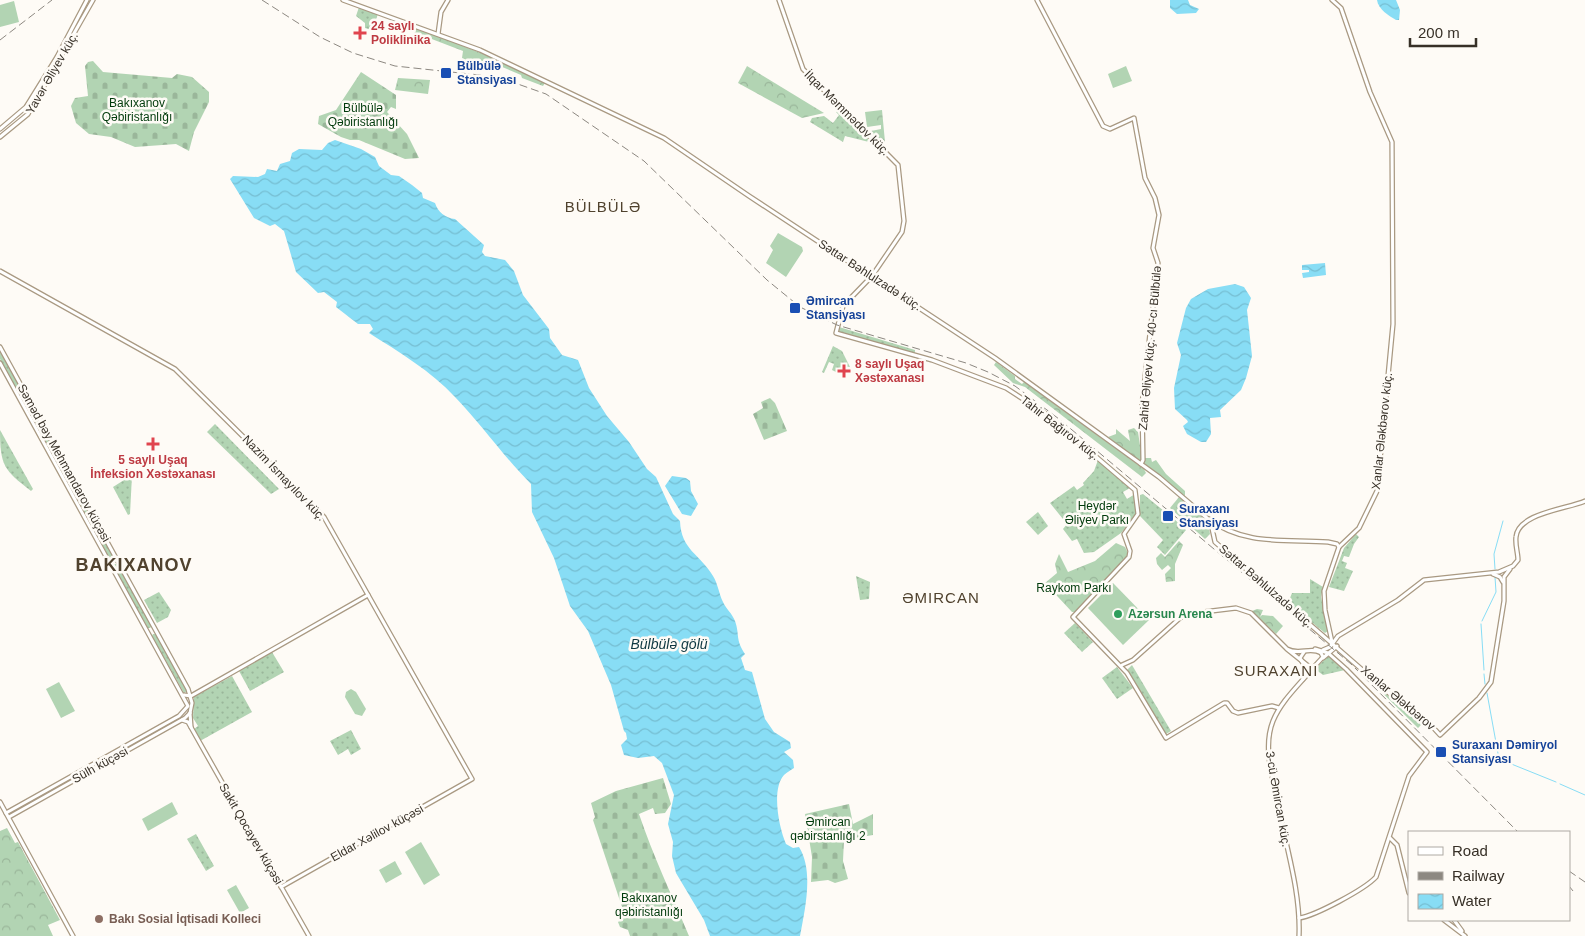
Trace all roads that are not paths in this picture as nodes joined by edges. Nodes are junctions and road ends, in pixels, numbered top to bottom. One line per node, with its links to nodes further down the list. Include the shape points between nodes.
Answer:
1 (87, 0): 9 (street, Yavər Əliyev küç., via 26,107)
2 (93, 0): 10 (street, Yavər Əliyev küç., via 28,114)
3 (343, 0): 8 (street, Səttar Bəhlulzadə küç.)
4 (448, 0): 8 (street, via 441,12)
5 (779, 0): 12 (street, İlqar Məmmədov küç., via 803,69 897,163 903,229)
6 (1037, 0): 16 (street, Zahid Əliyev küç. 40-cı Bülbülə, via 1103,126 1110,129 1134,118 1145,178 1159,215 1153,246 1158,263 1142,404)
7 (1332, 0): 21 (street, Xanlar Ələkbərov küç., via 1341,8 1370,92 1392,142 1394,324 1377,491 1359,528)
8 (438, 34): 12 (street, Səttar Bəhlulzadə küç., via 480,50 653,132)
9 (0, 129)
10 (0, 137)
11 (0, 271): 25 (street, Nazim İsmayılov küç., via 175,368 325,519)
12 (872, 276): 13 (street, İlqar Məmmədov küç., via 845,304); 16 (street, Səttar Bəhlulzadə küç., via 995,358)
13 (838, 325): 34 (street, Tahir Bağırov küç., via 838,334 932,360 1012,391 1051,418 1136,490 1138,514 1124,534 1129,557 1073,617)
14 (0, 348): 37 (street, Səməd bəy Mehmandarov küçəsi)
15 (0, 363): 38 (street, Səməd bəy Mehmandarov küçəsi)
16 (1141, 464): 18 (street, Səttar Bəhlulzadə küç.)
17 (1585, 501): 22 (street, via 1534,517 1523,524 1516,535 1518,560)
18 (1207, 518): 19 (street); 20 (street, Səttar Bəhlulzadə küç.)
19 (1220, 527): 20 (street, via 1215,527); 21 (street, via 1260,540 1328,542)
20 (1212, 532): 26 (street, Səttar Bəhlulzadə küç., via 1215,542)
21 (1339, 547): 26 (street, Xanlar Ələkbərov küç., via 1323,595)
22 (1512, 568): 23 (street); 24 (street, via 1504,576)
23 (1489, 574): 24 (street, via 1500,577); 26 (street, via 1424,580)
24 (1504, 585): 27 (street, Xanlar Ələkbərov, via 1491,682 1440,735)
25 (368, 595): 39 (street); 45 (street, Nazim İsmayılov küç.)
26 (1332, 642): 27 (street, Xanlar Ələkbərov); 29 (street, via 1327,649)
27 (1337, 646): 31 (street)
28 (1287, 649): 30 (street); 33 (street); 34 (street, via 1251,613 1232,608 1180,618 1133,660)
29 (1315, 649): 30 (street); 31 (street); 32 (street, via 1321,652)
30 (1304, 652): 33 (street, via 1300,656)
31 (1328, 653): 32 (street); 48 (street, via 1427,752 1409,776)
32 (1322, 658): 35 (street)
33 (1301, 661): 35 (street); 36 (street)
34 (1121, 666): 41 (street, via 1166,738 1224,703 1238,713 1272,706)
35 (1312, 669): 36 (street, 3-cü Əmircan küç.)
36 (1303, 680): 41 (street, 3-cü Əmircan küç.)
37 (188, 689): 38 (street, via 187,694); 39 (street, Səməd bəy Mehmandarov küçəsi)
38 (182, 694): 39 (street); 40 (street, Səməd bəy Mehmandarov küçəsi)
39 (191, 696): 42 (street, Səməd bəy Mehmandarov küçəsi)
40 (188, 704): 42 (street, Səməd bəy Mehmandarov küçəsi); 43 (street)
41 (1279, 708): 51 (street, 3-cü Əmircan küç., via 1270,731 1269,762)
42 (190, 713): 43 (street, Sülh küçəsi); 44 (street)
43 (179, 719): 44 (street, via 187,721); 47 (street, Sülh küçəsi)
44 (192, 731): 49 (street, Sakit Qocayev küçəsi)
45 (472, 779): 49 (street, Eldar Xəlilov küçəsi)
46 (0, 802): 47 (street)
47 (8, 813): 54 (street)
48 (1390, 838): 50 (street, via 1397,846); 51 (street, via 1372,881 1311,915)
49 (281, 887): 55 (street, Sakit Qocayev küçəsi)
50 (1408, 889)
51 (1299, 918): 56 (street, 3-cü Əmircan küç.)
52 (1445, 921): 57 (street)
53 (1455, 921): 57 (street)
54 (72, 936)
55 (309, 936)
56 (1299, 936)
57 (1465, 936)

